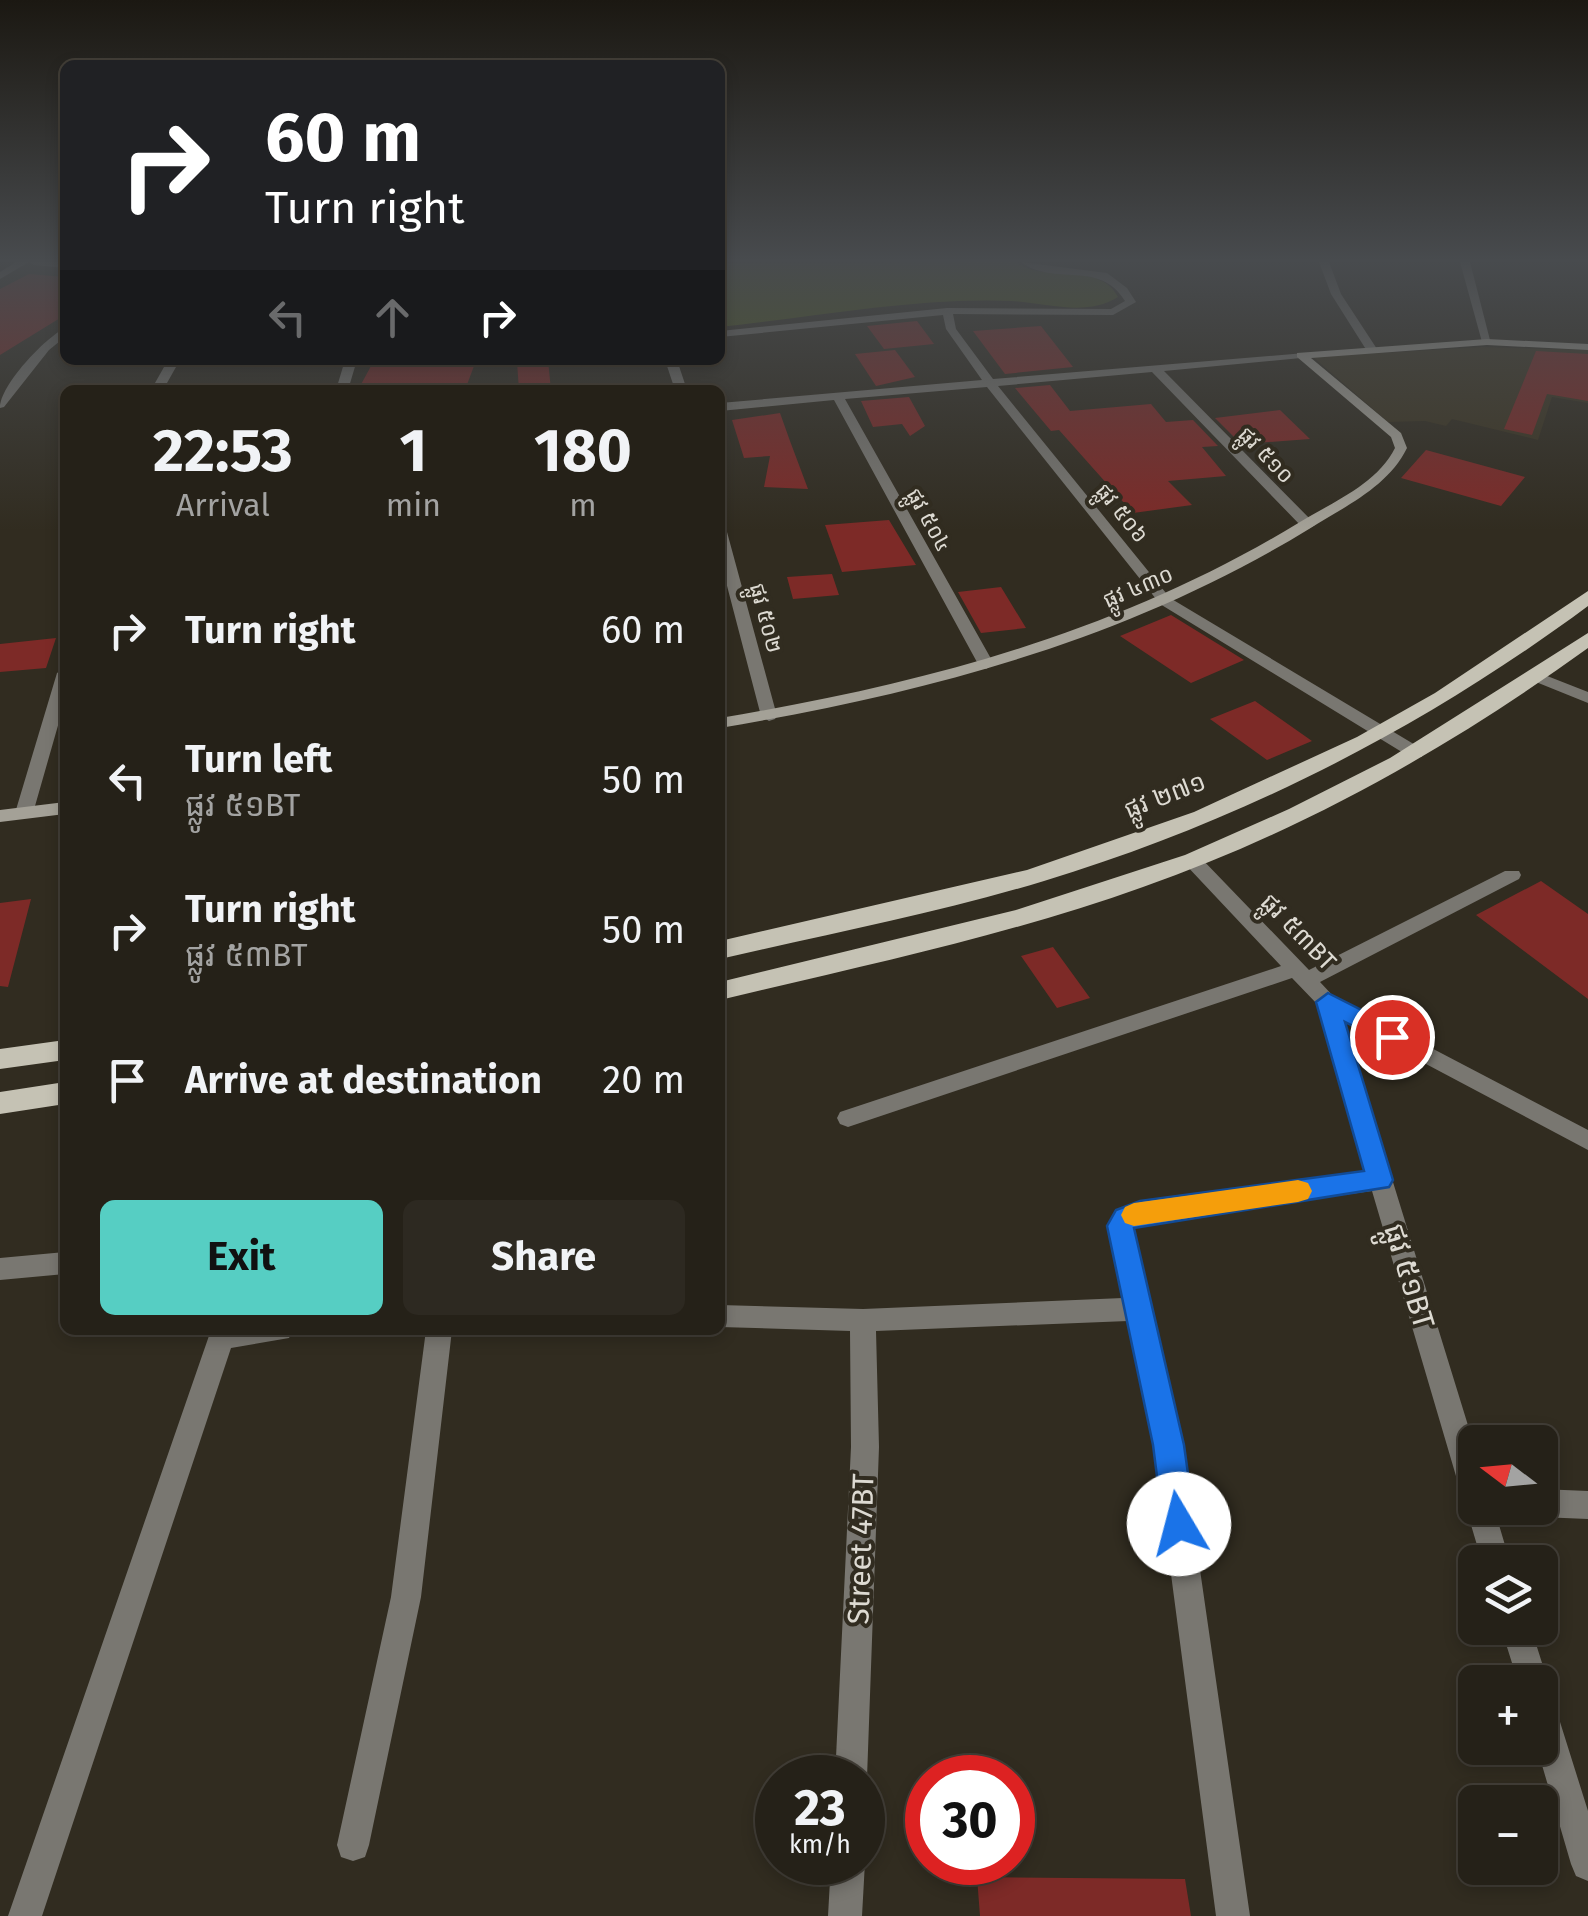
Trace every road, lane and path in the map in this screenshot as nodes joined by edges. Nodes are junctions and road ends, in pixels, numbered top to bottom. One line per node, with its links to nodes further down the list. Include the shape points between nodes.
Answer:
1 (43, 351): 8 (street)
2 (967, 351): 6 (street, ផ្លូវ ៥០៦)
3 (1342, 351): 4 (street)
4 (1300, 355): 5 (street); 10 (street, ផ្លូវ ៤៣០, via 1397,436 1401,448 1368,485)
5 (1155, 368): 6 (street); 10 (street, ផ្លូវ ៥១០)
6 (988, 382): 7 (street); 13 (street, ផ្លូវ ៥០៦)
7 (838, 396): 9 (street); 15 (street, ផ្លូវ ៥០៤)
8 (0, 404)
9 (725, 407)
10 (1308, 526): 13 (street, ផ្លូវ ៤៣០)
11 (725, 550): 19 (street, ផ្លូវ ៥០២)
12 (1588, 597): 21 (main road, ផ្លូវ ២៧១, via 1506,658)
13 (1165, 601): 15 (street, ផ្លូវ ៤៣០); 21 (street, ផ្លូវ ៥០៦)
14 (1588, 639): 16 (main road)
15 (986, 664): 19 (street, ផ្លូវ ៤៣០)
16 (1537, 677): 18 (street); 22 (main road)
17 (60, 691): 24 (street)
18 (1588, 698)
19 (770, 716): 20 (street, ផ្លូវ ៤៣០)
20 (725, 722)
21 (1380, 732): 22 (street, ផ្លូវ ៥០៦); 28 (main road, ផ្លូវ ២៧១, via 1165,832 952,898)
22 (1416, 753): 26 (main road)
23 (60, 809): 24 (street)
24 (24, 813): 25 (street)
25 (0, 816)
26 (1192, 860): 29 (street, ផ្លូវ ៥៣BT); 30 (main road, via 977,930)
27 (1512, 875): 29 (street)
28 (725, 949)
29 (1301, 974): 31 (street, ផ្លូវ ៥៣BT); 36 (street)
30 (725, 991)
31 (1328, 1002): 37 (street, ផ្លូវ ៥៣BT); 38 (street, ផ្លូវ ៥១BT)
32 (60, 1051): 33 (main road)
33 (0, 1059)
34 (60, 1094): 35 (main road)
35 (0, 1102)
36 (848, 1118)
37 (1588, 1141)
38 (1380, 1180): 41 (street, via 1126,1218 1120,1226); 46 (street, ផ្លូវ ៥១BT)
39 (60, 1263): 40 (street)
40 (0, 1269)
41 (1140, 1309): 43 (street); 56 (street, via 1168,1445)
42 (725, 1316): 43 (street)
43 (863, 1320): 49 (street, Street 47BT, via 865,1447)
44 (223, 1335): 54 (street)
45 (437, 1335): 51 (street, via 406,1597)
46 (1458, 1437)
47 (1558, 1504): 48 (street)
48 (1588, 1505)
49 (852, 1755)
50 (1558, 1765): 52 (street)
51 (352, 1845)
52 (1588, 1864)
53 (847, 1885): 55 (street)
54 (25, 1916)
55 (845, 1916)
56 (1232, 1916)

